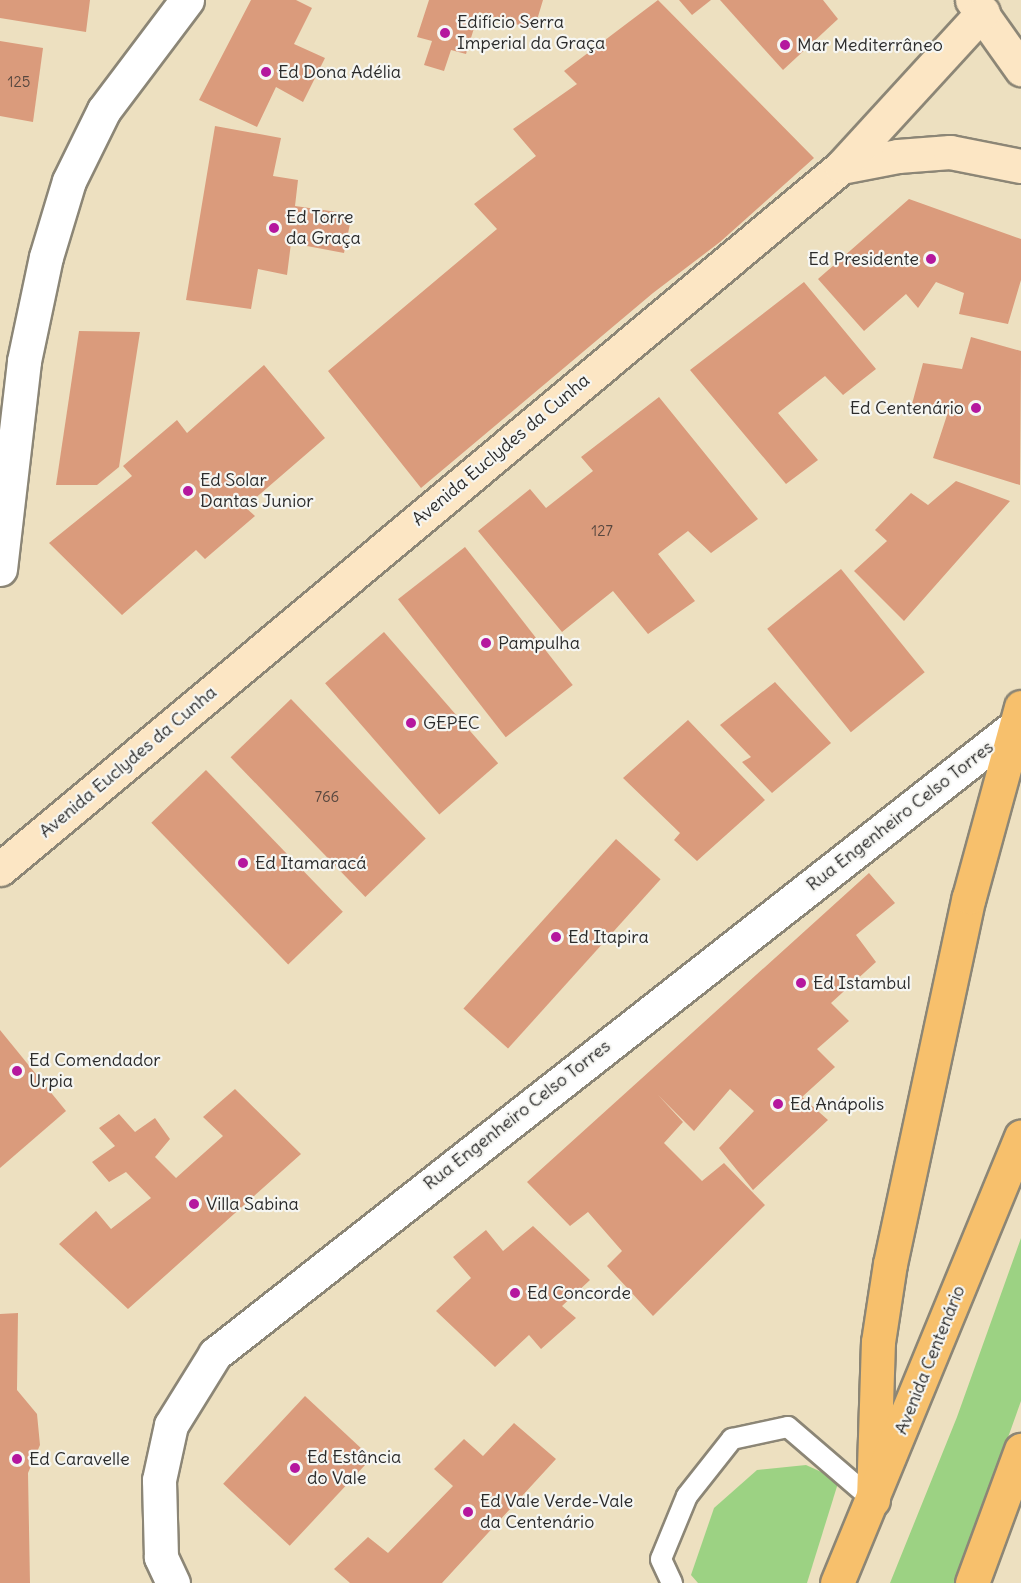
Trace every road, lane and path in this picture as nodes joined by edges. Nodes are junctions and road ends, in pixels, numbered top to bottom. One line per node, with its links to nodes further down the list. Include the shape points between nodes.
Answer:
1 (187, 0): 6 (street, via 104,110 69,182 46,257 24,361)
2 (977, 6): 3 (main road); 5 (main road, Avenida Euclydes da Cunha)
3 (1021, 69)
4 (1021, 166): 5 (main road, via 950,153 898,156)
5 (842, 167): 8 (main road, Avenida Euclydes da Cunha)
6 (0, 569)
7 (1018, 717): 11 (main road, via 969,897 890,1264 878,1342); 12 (street, Rua Engenheiro Celso Torres, via 215,1354 171,1425 159,1480 161,1557)
8 (0, 869)
9 (1021, 1136): 11 (main road, Avenida Centenário)
10 (1021, 1450): 15 (main road)
11 (873, 1500): 13 (lane, via 788,1427 732,1439 687,1496 661,1558); 14 (main road, Avenida Centenário)
12 (173, 1583)
13 (672, 1583)
14 (837, 1583)
15 (972, 1583)

